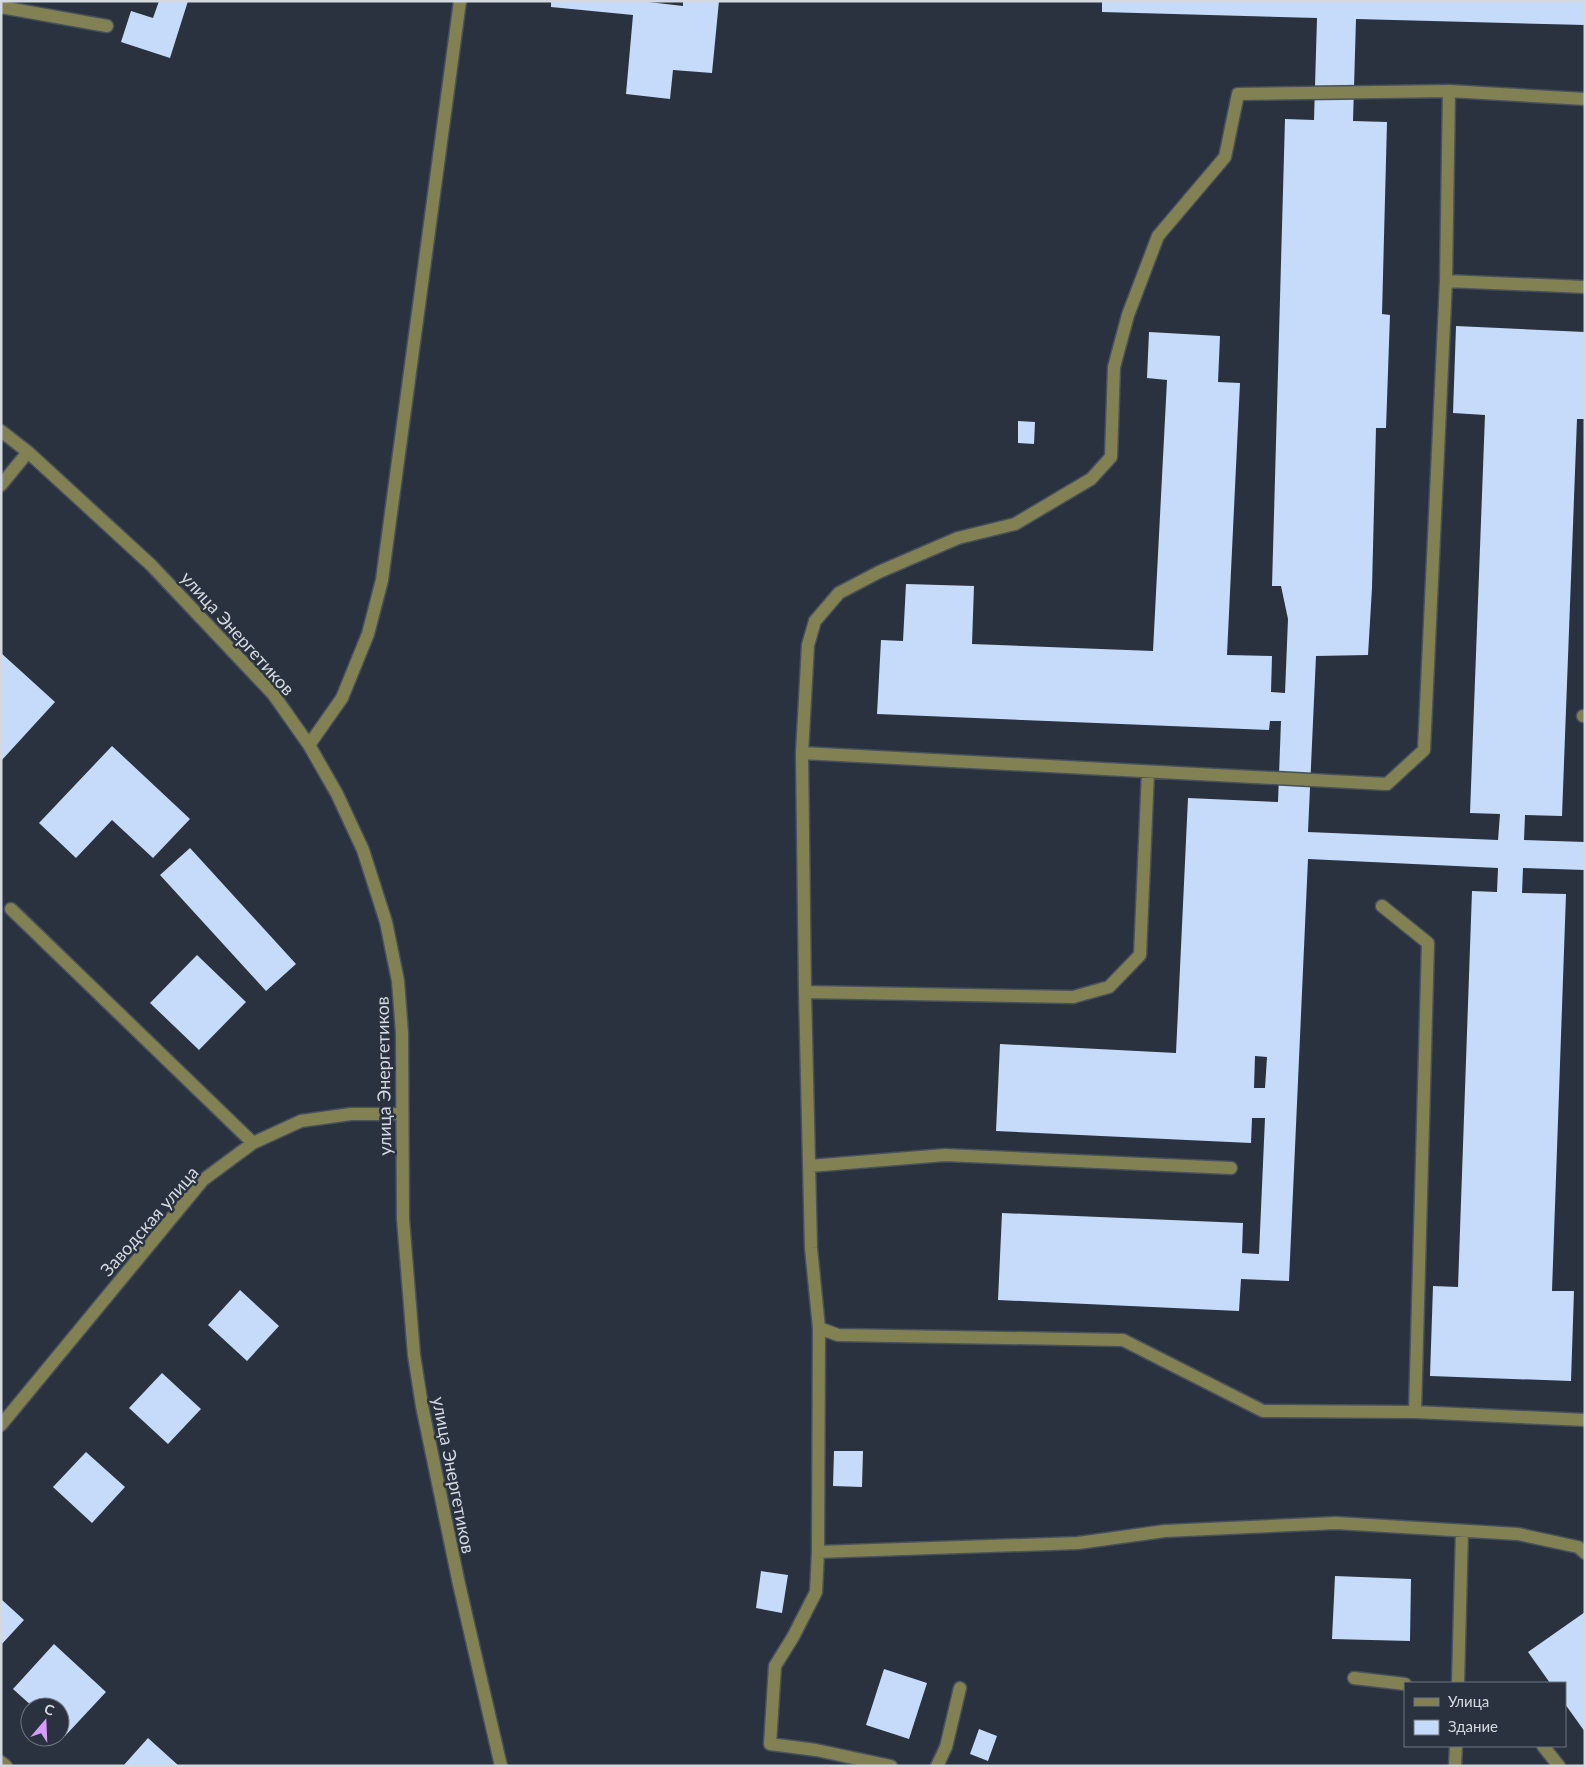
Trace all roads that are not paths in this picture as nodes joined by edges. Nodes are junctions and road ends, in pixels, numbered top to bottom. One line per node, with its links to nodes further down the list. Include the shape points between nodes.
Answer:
1 (460, 1): 11 (street, via 382,580 368,634 342,698)
2 (1, 7): 3 (street)
3 (107, 26)
4 (1449, 91): 5 (street); 6 (street); 12 (street, via 1238,94 1225,157 1158,236 1128,315 1114,367 1111,457 1091,479 1015,524 958,538 839,593 815,621 808,645)
5 (1585, 99)
6 (1446, 281): 7 (street); 13 (street, via 1424,750 1387,784)
7 (1585, 288)
8 (1, 432): 9 (street, улица Энергетиков)
9 (28, 452): 10 (street); 11 (street, улица Энергетиков, via 151,565 273,694)
10 (1, 485)
11 (309, 745): 17 (street, улица Энергетиков, via 363,850 386,922 398,981)
12 (802, 753): 13 (street); 16 (street)
13 (1148, 772): 16 (street, via 1140,955 1109,987 1073,997)
14 (1382, 906): 22 (street, via 1428,944)
15 (11, 908): 18 (street)
16 (805, 992): 19 (street)
17 (402, 1114): 18 (street, Заводская улица, via 351,1114 301,1121); 36 (street, улица Энергетиков, via 403,1219 414,1355 459,1584)
18 (253, 1144): 24 (street, Заводская улица, via 203,1180)
19 (810, 1166): 20 (street, via 945,1156); 21 (street, via 811,1248)
20 (1231, 1168)
21 (819, 1328): 22 (street, via 838,1335 1122,1340 1263,1411); 26 (street)
22 (1415, 1412): 23 (street)
23 (1585, 1420)
24 (1, 1425)
25 (1462, 1531): 26 (street, via 1336,1522 1165,1531 1078,1543); 27 (street, via 1518,1534 1578,1547); 29 (street)
26 (818, 1552): 37 (street, via 816,1592 775,1666 770,1744)
27 (1585, 1553)
28 (1354, 1678): 30 (street)
29 (1458, 1682)
30 (1404, 1684)
31 (960, 1688): 38 (street, via 946,1747)
32 (1456, 1747): 39 (street)
33 (1544, 1747): 40 (street)
34 (1, 1762): 35 (street)
35 (6, 1766)
36 (501, 1766)
37 (891, 1766)
38 (937, 1766)
39 (1455, 1766)
40 (1559, 1766)

